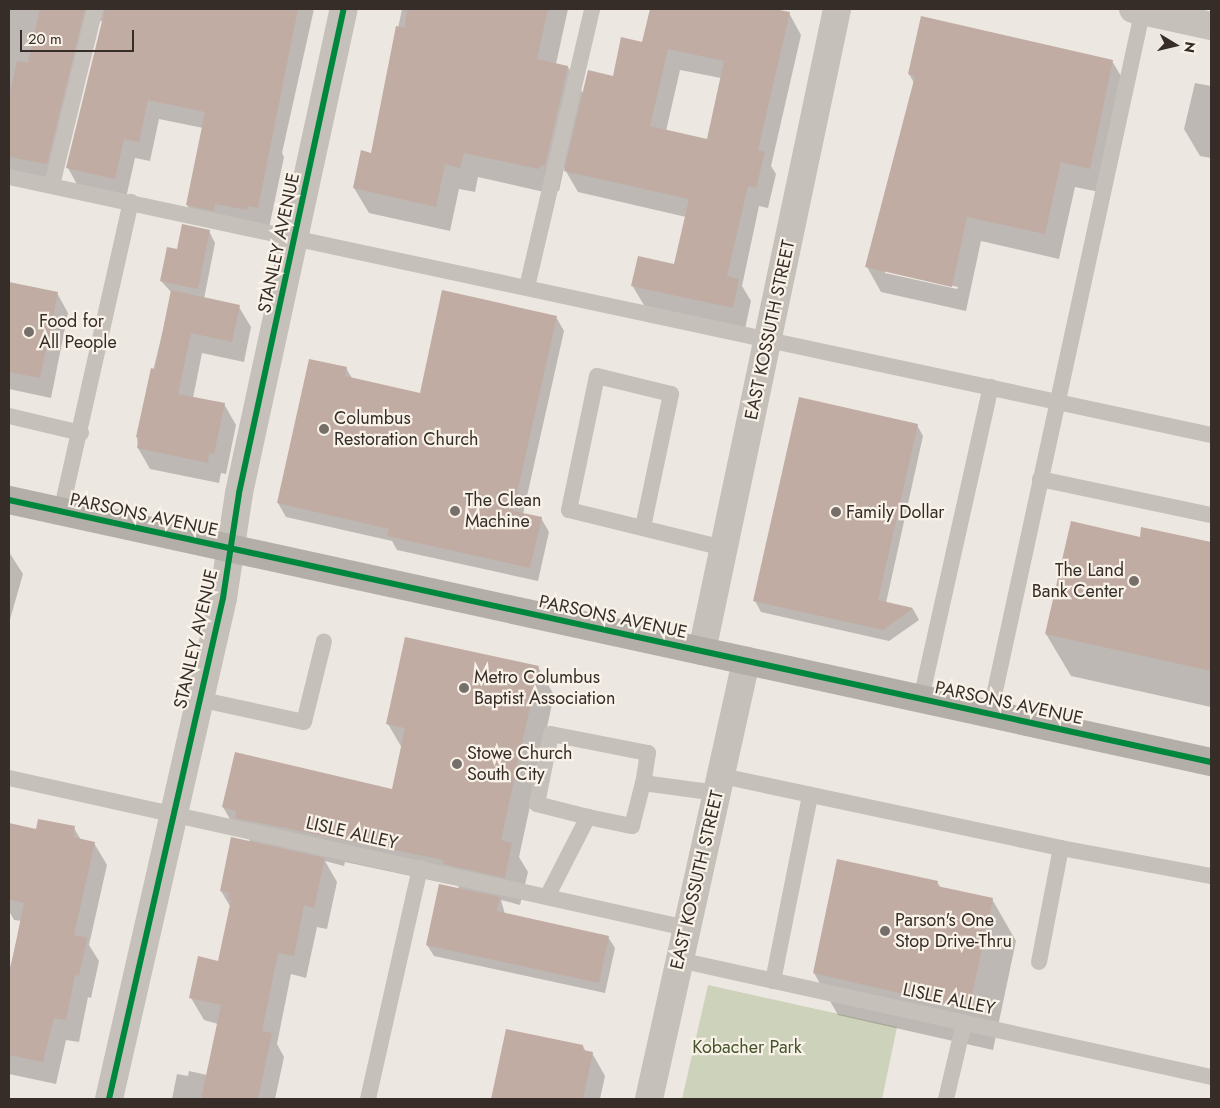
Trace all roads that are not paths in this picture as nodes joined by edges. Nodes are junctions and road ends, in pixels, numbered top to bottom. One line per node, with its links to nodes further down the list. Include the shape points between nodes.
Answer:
1 (95, 9): 8 (lane)
2 (344, 9): 10 (street, STANLEY AVENUE)
3 (592, 9): 11 (lane)
4 (837, 9): 12 (street, EAST KOSSUTH STREET)
5 (1140, 9): 6 (street); 14 (lane)
6 (1211, 26)
7 (9, 177): 8 (lane)
8 (52, 186): 9 (lane)
9 (131, 202): 10 (lane); 16 (lane)
10 (295, 238): 11 (lane); 24 (street, STANLEY AVENUE, via 239,493)
11 (527, 287): 12 (lane)
12 (769, 339): 13 (lane); 23 (street, EAST KOSSUTH STREET)
13 (991, 387): 14 (lane); 29 (lane)
14 (1056, 401): 17 (lane); 18 (lane)
15 (9, 416): 16 (lane)
16 (80, 433): 20 (lane)
17 (1211, 435)
18 (1040, 479): 21 (lane); 30 (lane)
19 (9, 500): 20 (main road, PARSONS AVENUE)
20 (61, 512): 24 (main road, PARSONS AVENUE)
21 (1211, 515)
22 (643, 527): 22 (lane, via 569,510 597,376 671,394); 23 (lane)
23 (724, 548): 26 (street, EAST KOSSUTH STREET)
24 (230, 549): 26 (main road, PARSONS AVENUE); 28 (street, STANLEY AVENUE, via 223,598)
25 (324, 641): 28 (lane, via 304,722)
26 (702, 652): 27 (main road, PARSONS AVENUE)
27 (746, 661): 29 (main road, PARSONS AVENUE); 34 (street, EAST KOSSUTH STREET)
28 (198, 699): 36 (street, STANLEY AVENUE)
29 (921, 699): 30 (main road, PARSONS AVENUE)
30 (990, 714): 31 (main road, PARSONS AVENUE)
31 (1211, 762)
32 (9, 778): 36 (lane, LISLE ALLEY)
33 (643, 783): 34 (lane); 37 (lane, via 632,826); 37 (lane, via 648,753 551,734 537,804)
34 (719, 785): 35 (lane); 42 (street, EAST KOSSUTH STREET)
35 (810, 795): 38 (lane); 45 (lane)
36 (172, 813): 39 (lane, LISLE ALLEY); 48 (street, STANLEY AVENUE)
37 (588, 817): 41 (lane)
38 (1061, 848): 40 (lane); 44 (lane)
39 (420, 868): 41 (lane, LISLE ALLEY); 49 (lane)
40 (1211, 876)
41 (548, 896): 42 (lane, LISLE ALLEY)
42 (686, 928): 43 (street, EAST KOSSUTH STREET)
43 (679, 960): 45 (lane, LISLE ALLEY); 50 (street, EAST KOSSUTH STREET)
44 (1039, 962)
45 (773, 981): 46 (lane, LISLE ALLEY)
46 (964, 1023): 47 (lane, LISLE ALLEY); 51 (lane)
47 (1211, 1077)
48 (109, 1099)
49 (368, 1099)
50 (649, 1099)
51 (946, 1099)

